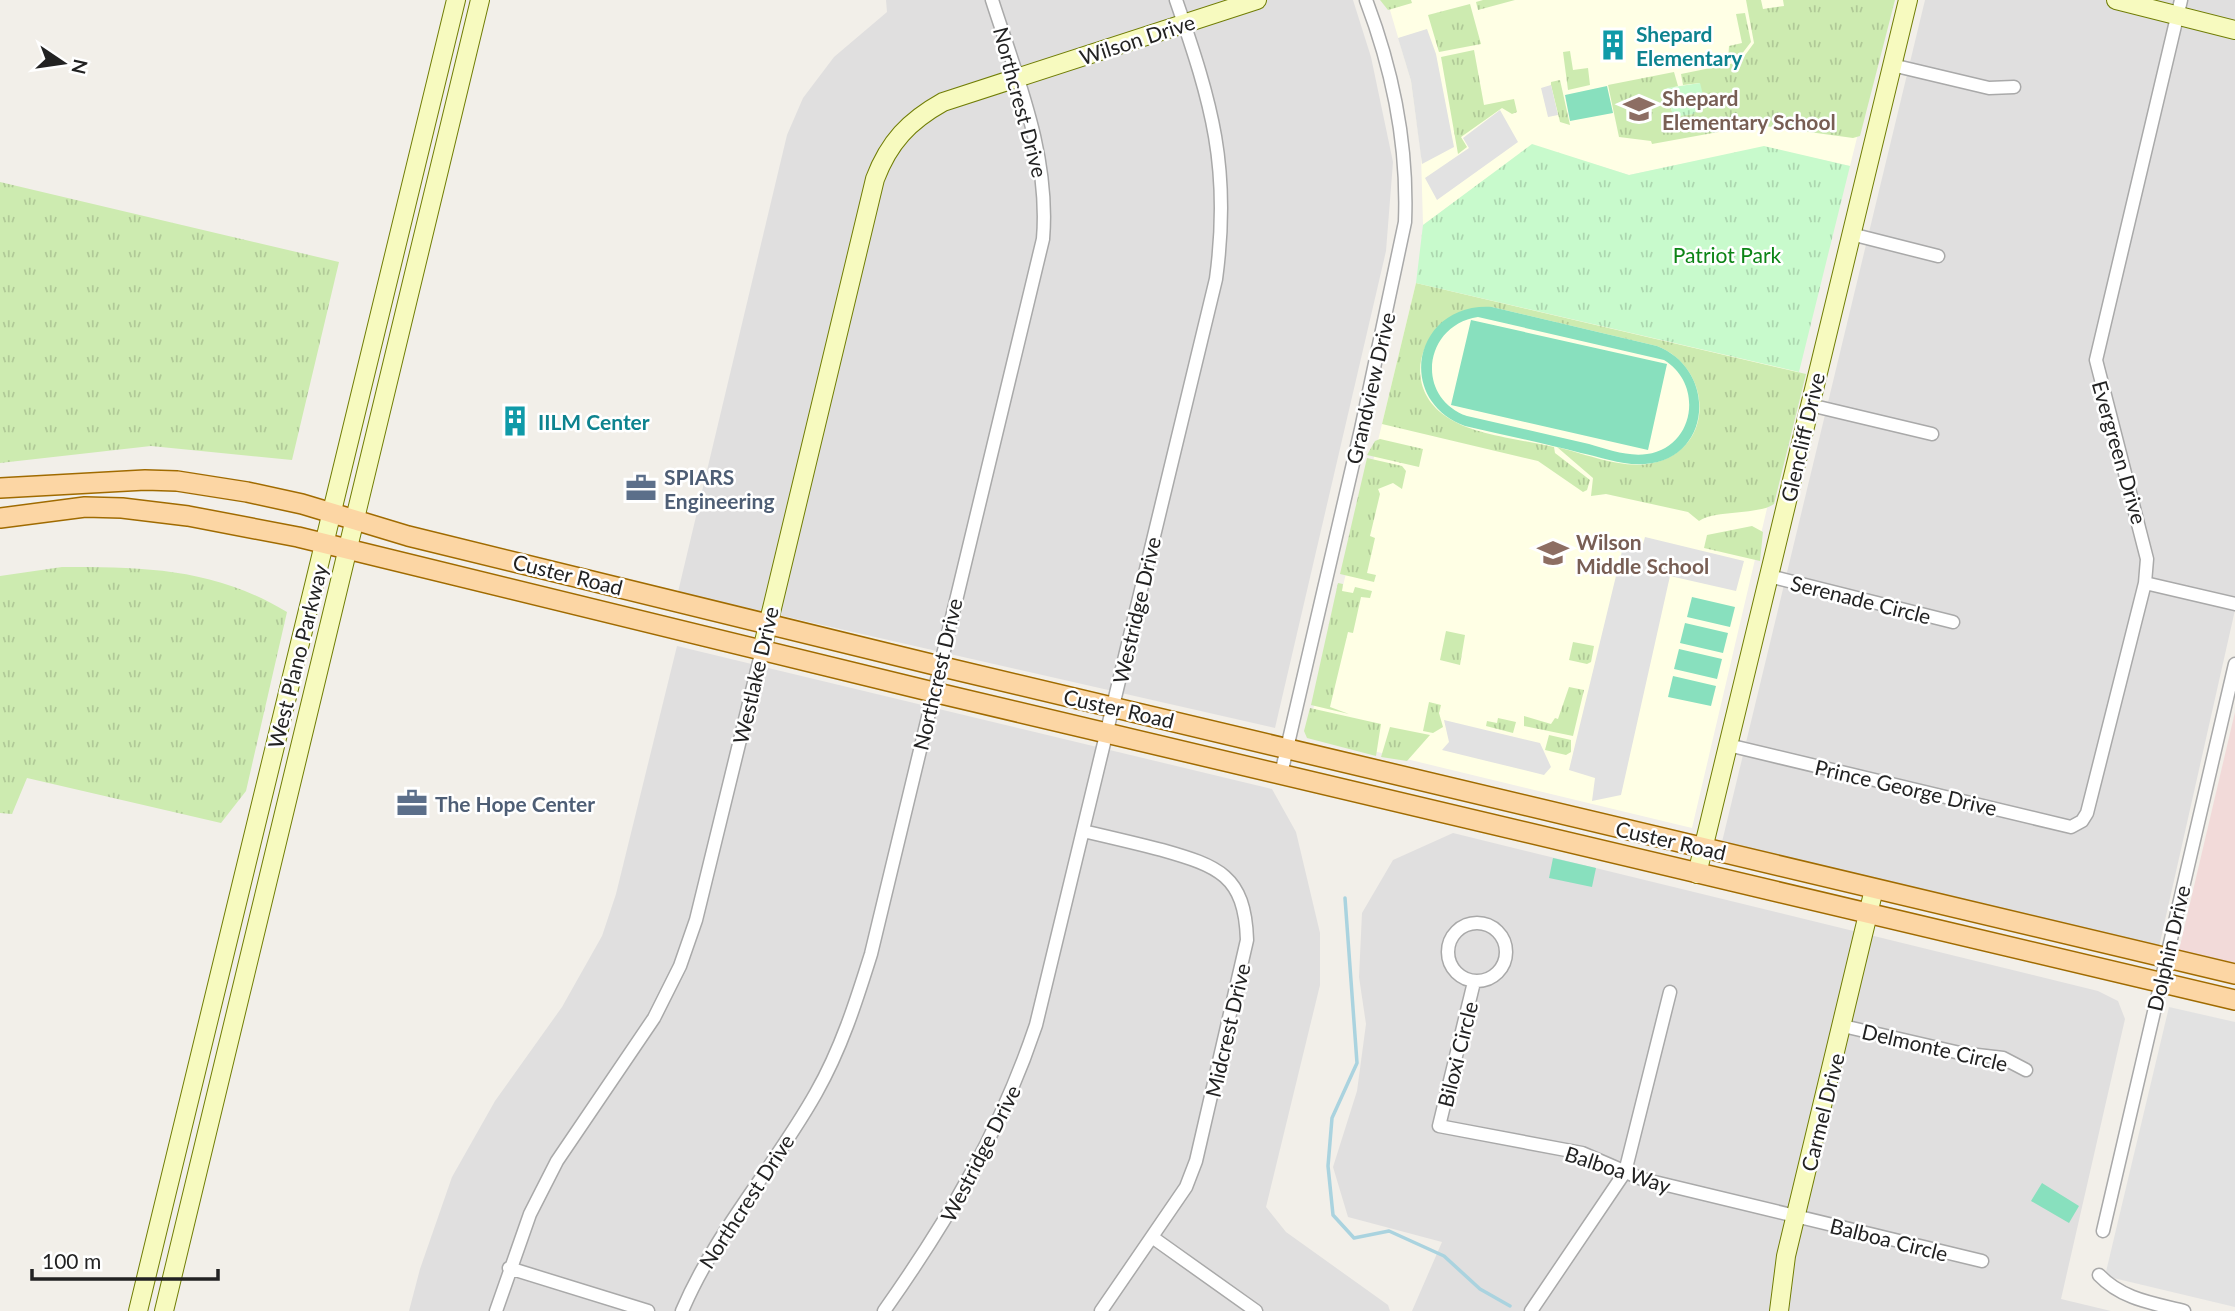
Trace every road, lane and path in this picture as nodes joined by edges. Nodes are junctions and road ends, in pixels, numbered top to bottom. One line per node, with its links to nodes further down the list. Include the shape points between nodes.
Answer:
1 (456, 0): 20 (main road, West Plano Parkway)
2 (481, 0): 22 (main road, West Plano Parkway)
3 (992, 0): 13 (street, Northcrest Drive)
4 (1177, 0): 10 (street, Westridge Drive)
5 (1256, 0): 10 (main road, Wilson Drive)
6 (1366, 0): 37 (street, Grandview Drive, via 1392,80 1401,134 1405,222)
7 (1908, 0): 12 (main road, Glencliff Drive)
8 (2116, 0): 9 (main road)
9 (2180, 7): 11 (main road); 26 (street, Evergreen Drive, via 2096,360 2146,544)
10 (1185, 24): 13 (main road, Wilson Drive); 34 (street, Westridge Drive, via 1218,142 1220,246 1216,279)
11 (2235, 30)
12 (1892, 65): 14 (street, via 1989,88); 15 (main road, Glencliff Drive)
13 (1017, 78): 29 (main road, Westlake Drive, via 943,102 921,115 884,156); 32 (street, Northcrest Drive, via 1042,170 1043,239)
14 (2014, 87)
15 (1851, 234): 16 (street); 17 (main road, Glencliff Drive)
16 (1938, 256)
17 (1810, 405): 18 (street); 25 (main road, Glencliff Drive)
18 (1932, 434)
19 (0, 488): 20 (main road, Custer Road, via 177,481 247,492)
20 (333, 514): 22 (main road, Custer Road); 23 (main road, West Plano Parkway)
21 (0, 518): 23 (main road, Custer Road, via 73,508 122,508)
22 (354, 521): 24 (main road, West Plano Parkway); 29 (main road, Custer Road)
23 (325, 543): 24 (main road, Custer Road); 41 (main road, West Plano Parkway)
24 (347, 548): 30 (main road, Custer Road); 46 (main road, West Plano Parkway)
25 (1769, 576): 28 (street, Serenade Circle); 36 (main road, Glencliff Drive)
26 (2145, 583): 27 (street); 39 (street, Evergreen Drive)
27 (2235, 604)
28 (1953, 621)
29 (768, 623): 30 (main road, Westlake Drive); 32 (main road, Custer Road)
30 (762, 650): 33 (main road, Custer Road); 61 (street, Westlake Drive, via 696,920 680,966 654,1018 557,1161)
31 (2235, 664): 47 (street, Dolphin Drive)
32 (939, 666): 33 (street, Northcrest Drive); 34 (main road, Custer Road)
33 (933, 692): 35 (main road, Custer Road); 69 (street, Northcrest Drive, via 871,954 852,1015 816,1093 698,1272)
34 (1114, 706): 35 (street, Westridge Drive); 37 (main road, Custer Road)
35 (1107, 732): 38 (main road, Custer Road); 40 (street, Westridge Drive)
36 (1728, 745): 39 (street, Prince George Drive, via 2071,827); 42 (main road, Glencliff Drive)
37 (1287, 748): 38 (street, Grandview Drive); 42 (main road, Custer Road)
38 (1281, 774): 43 (main road, Custer Road)
39 (2082, 821)
40 (1083, 831): 59 (street, Midcrest Drive, via 1204,862 1234,887 1247,916 1248,940 1196,1161 1186,1187); 70 (street, Westridge Drive, via 1020,1073 970,1180)
41 (252, 833): 46 (main road, via 242,913); 62 (main road, West Plano Parkway)
42 (1703, 848): 43 (main road, Glencliff Drive); 44 (main road, Custer Road)
43 (1697, 874): 45 (main road, Custer Road)
44 (1874, 889): 45 (main road, Carmel Drive); 47 (main road, Custer Road)
45 (1868, 914): 50 (main road, Custer Road); 53 (main road, Carmel Drive)
46 (254, 936): 63 (main road, West Plano Parkway)
47 (2165, 958): 48 (main road, Custer Road); 50 (street, Dolphin Drive)
48 (2235, 974)
49 (1474, 982): 49 (street, Biloxi Circle, via 1496,975 1506,955 1500,934 1480,923 1458,930 1448,950 1454,971); 55 (street, Biloxi Circle)
50 (2159, 983): 52 (main road, Custer Road); 58 (street, Dolphin Drive)
51 (1670, 992): 56 (street)
52 (2235, 1000)
53 (1843, 1026): 54 (street, Delmonte Circle, via 1960,1053 2003,1058); 57 (main road, Carmel Drive)
54 (2026, 1070)
55 (1439, 1126): 56 (street, Balboa Way, via 1582,1153)
56 (1625, 1172): 57 (street, Balboa Way); 73 (street)
57 (1797, 1217): 60 (street, Balboa Circle); 74 (main road, Carmel Drive)
58 (2103, 1231)
59 (1152, 1237): 71 (street, Midcrest Drive); 72 (street)
60 (1982, 1261)
61 (509, 1268): 67 (street, Westlake Drive); 68 (street)
62 (147, 1273): 63 (main road); 65 (main road, West Plano Parkway)
63 (173, 1275): 66 (main road, West Plano Parkway)
64 (2099, 1275): 75 (street, via 2113,1290 2129,1297)
65 (138, 1311)
66 (164, 1311)
67 (496, 1311)
68 (648, 1311)
69 (682, 1311)
70 (884, 1311)
71 (1101, 1311)
72 (1256, 1311)
73 (1531, 1311)
74 (1779, 1311)
75 (2184, 1311)

